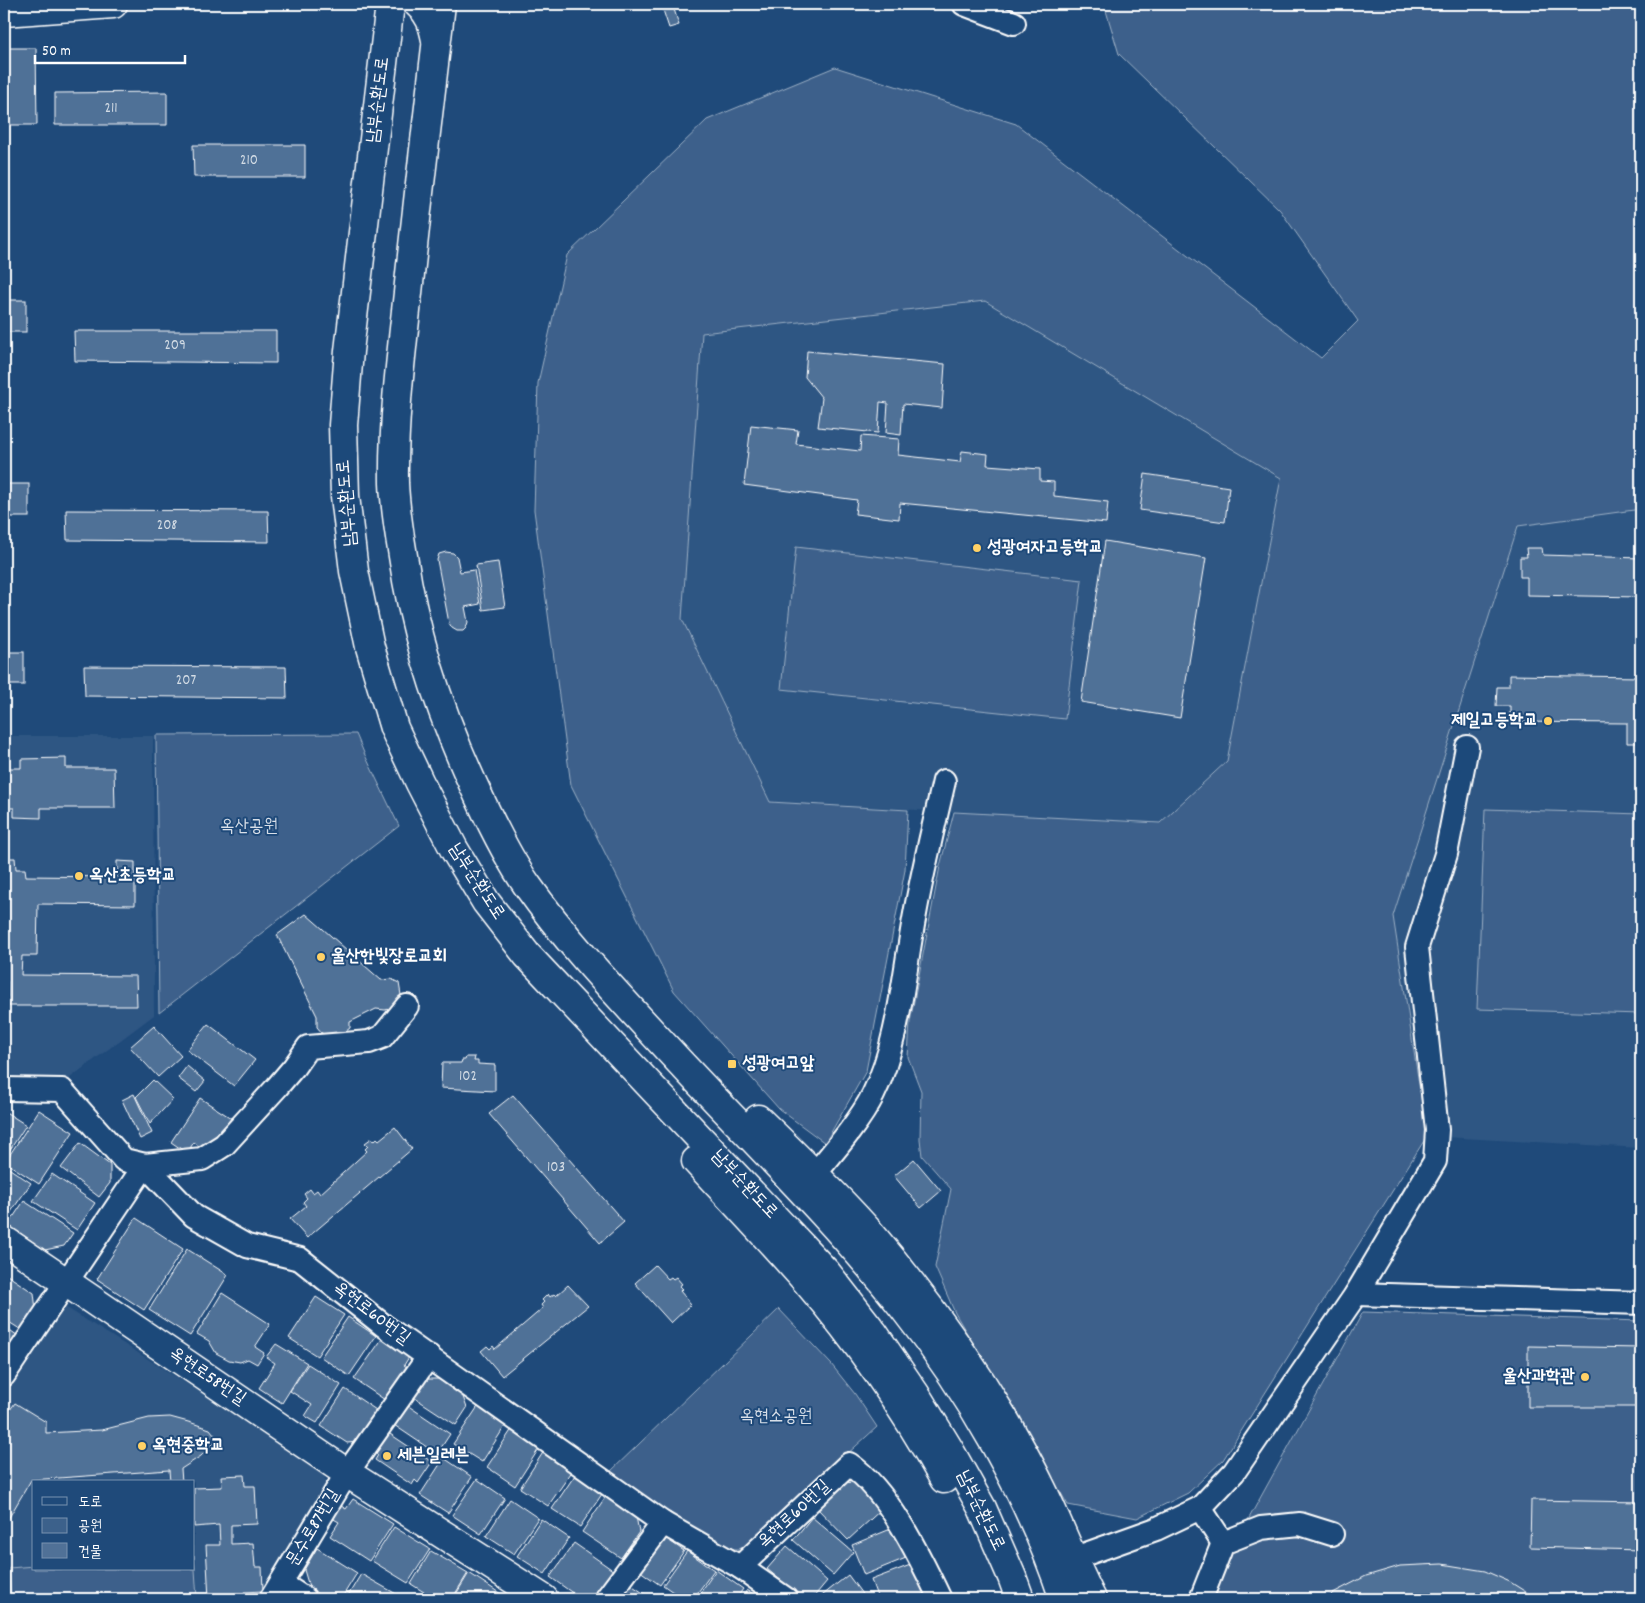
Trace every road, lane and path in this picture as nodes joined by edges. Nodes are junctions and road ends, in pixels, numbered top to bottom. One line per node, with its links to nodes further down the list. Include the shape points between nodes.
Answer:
1 (114, 4): 6 (main road)
2 (390, 4): 12 (main road, 남부순환도로, via 347,369 342,425 345,496 356,580 370,647 394,728 454,849)
3 (418, 4): 8 (main road, via 433,25)
4 (441, 4): 8 (main road)
5 (964, 4): 7 (street)
6 (4, 12)
7 (1014, 22)
8 (436, 41): 11 (main road, via 395,419 394,487 403,559 417,627 444,714 494,829)
9 (1467, 747): 19 (street, via 1446,854 1417,947 1437,1130 1435,1161)
10 (944, 781): 16 (street, via 887,1061 873,1096)
11 (524, 881): 16 (main road, via 610,976); 38 (main road, via 567,938 855,1249 904,1308 952,1376 1015,1482 1052,1563)
12 (486, 902): 36 (main road, via 556,1004 807,1283 856,1343 933,1459 964,1514); 37 (main road, 남부순환도로, via 527,955 828,1273 873,1332 949,1449 972,1491)
13 (407, 1006): 15 (street, via 382,1037 369,1042 308,1046 294,1068 224,1145 202,1159)
14 (4, 1089): 15 (street, 옥현로60번길, via 62,1090 124,1160)
15 (145, 1165): 18 (street); 21 (street, 옥현로60번길, via 194,1216 247,1246 300,1259)
16 (815, 1174): 28 (main road, via 907,1277 969,1362 1041,1486)
17 (4, 1240): 18 (main road, 옥현로58번길)
18 (66, 1281): 22 (street); 23 (main road, 옥현로58번길)
19 (1356, 1294): 20 (street); 24 (street, via 1234,1472)
20 (1641, 1303)
21 (428, 1356): 23 (street); 25 (street, 옥현로60번길)
22 (4, 1375)
23 (347, 1473): 30 (street, 문수로87번길); 32 (main road, 옥현로58번길)
24 (1200, 1508): 27 (street); 28 (street, via 1156,1529)
25 (663, 1523): 29 (street, 옥현로60번길); 33 (street)
26 (1332, 1534): 27 (street, via 1300,1524 1261,1528)
27 (1223, 1543): 41 (street)
28 (1072, 1559): 39 (main road); 40 (main road)
29 (740, 1566): 34 (street, 옥현로60번길); 35 (street, 옥현로60번길, via 849,1464 880,1495 917,1551)
30 (276, 1592): 31 (street, 문수로87번길)
31 (305, 1599)
32 (544, 1599)
33 (606, 1599)
34 (786, 1599)
35 (940, 1599)
36 (999, 1599)
37 (1020, 1599)
38 (1064, 1599)
39 (1086, 1599)
40 (1092, 1599)
41 (1201, 1599)

